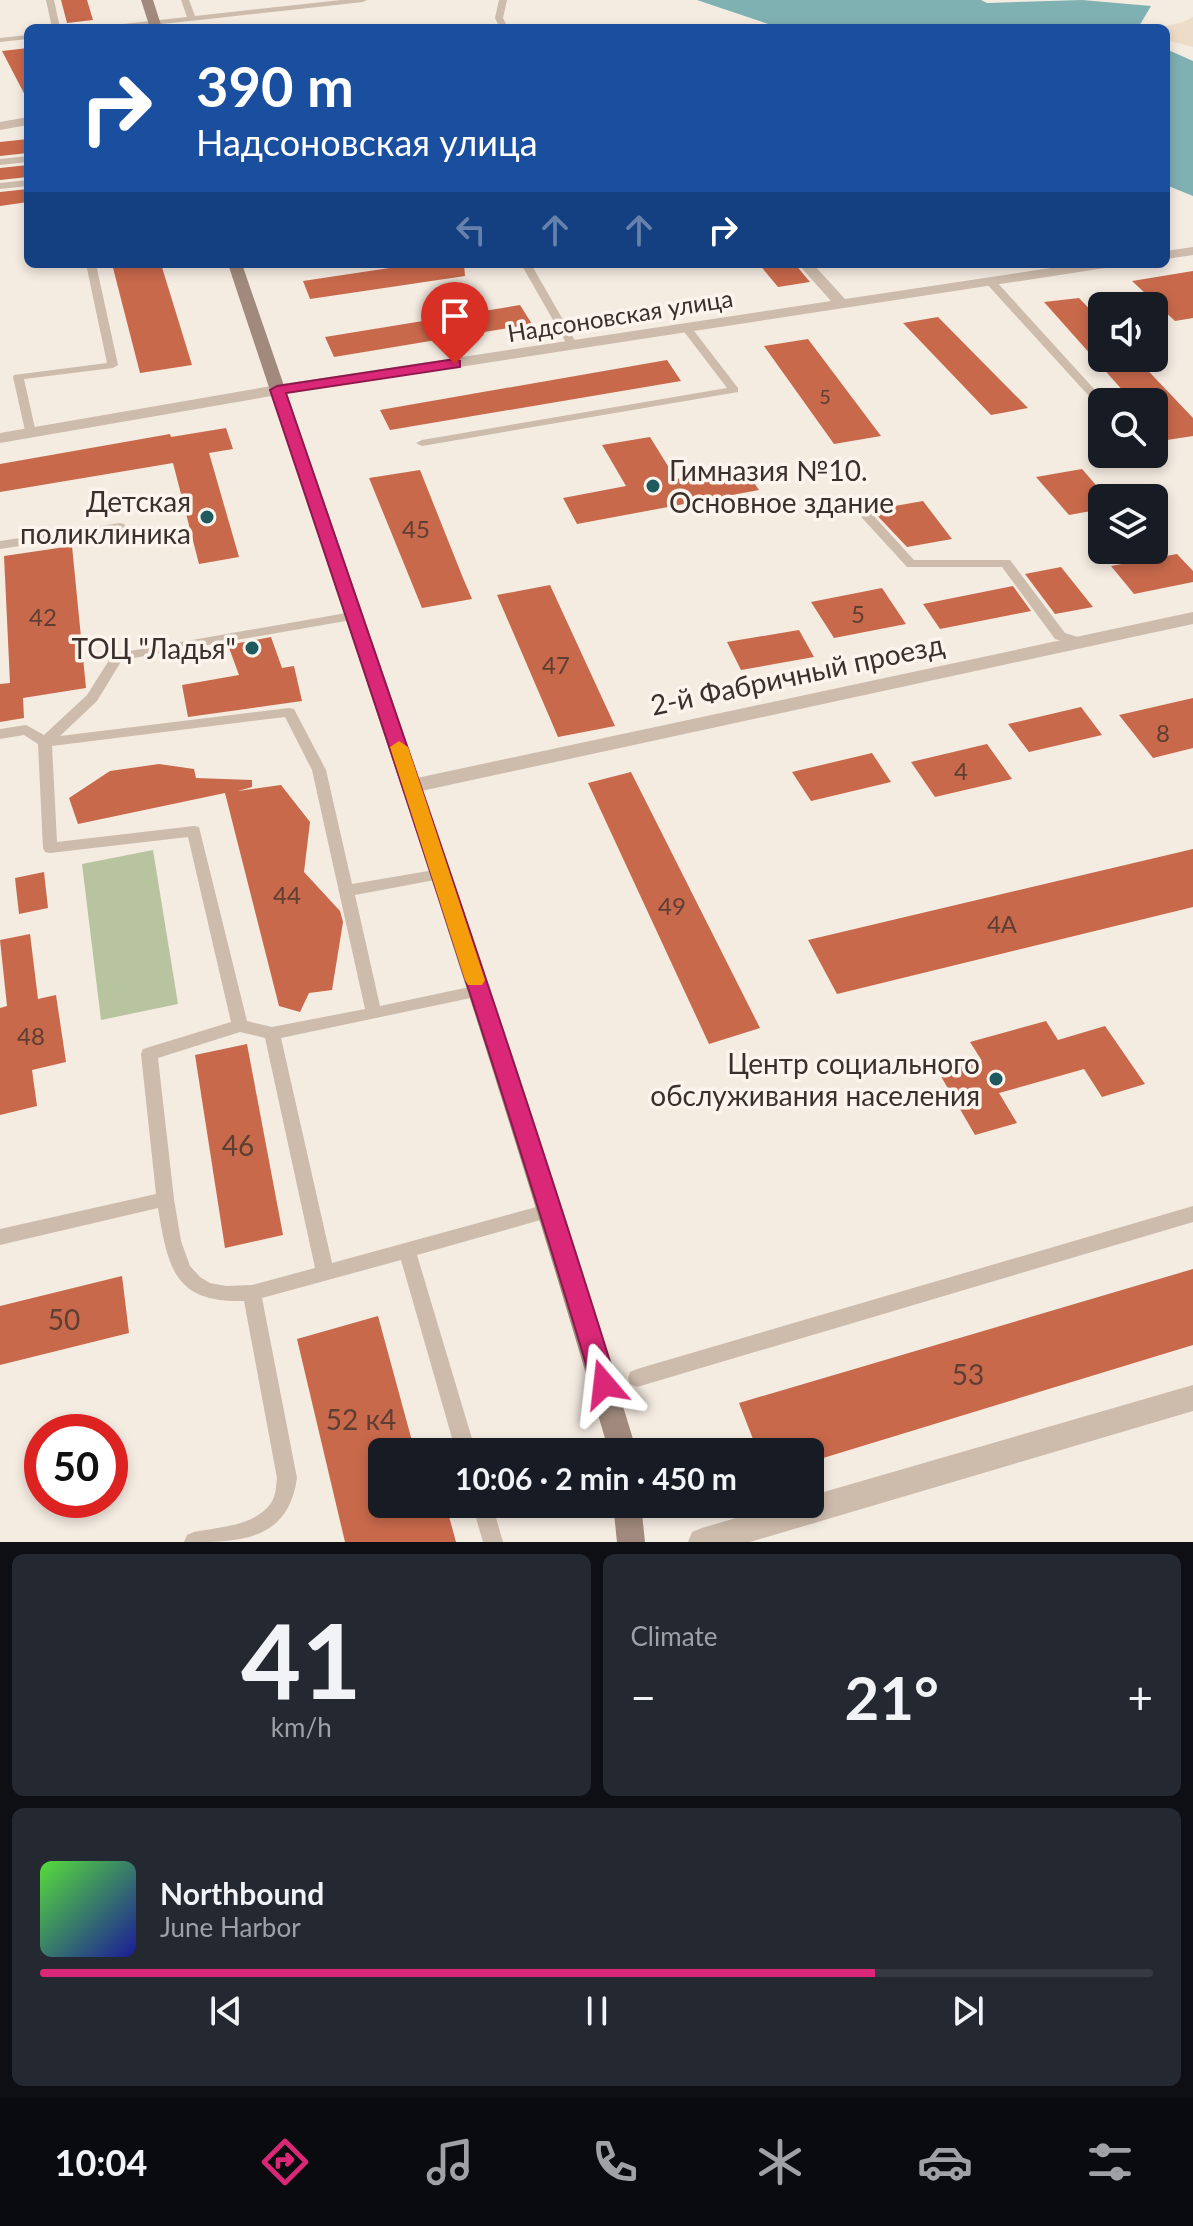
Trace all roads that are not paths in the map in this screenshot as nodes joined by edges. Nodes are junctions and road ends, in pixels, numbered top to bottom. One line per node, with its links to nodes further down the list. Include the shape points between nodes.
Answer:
1 (50, 0): 9 (lane)
2 (147, 0): 10 (main road)
3 (185, 0): 8 (lane)
4 (253, 0): 7 (lane)
5 (363, 0): 7 (lane)
6 (503, 0): 12 (lane)
7 (256, 12): 8 (lane)
8 (192, 19): 11 (lane)
9 (55, 24)
10 (156, 24)
11 (162, 24)
12 (502, 24)
13 (24, 37): 14 (lane)
14 (0, 40)
15 (24, 122): 16 (street)
16 (0, 126)
17 (24, 159): 18 (lane)
18 (0, 162)
19 (24, 183): 20 (lane)
20 (0, 186)
21 (1193, 251): 22 (street)
22 (1170, 254)
23 (92, 268): 34 (lane, via 113,365 18,377)
24 (236, 268): 33 (main road)
25 (528, 268): 31 (lane)
26 (809, 268): 29 (street)
27 (1078, 268): 28 (street, Надсоновская улица)
28 (990, 281): 29 (street, Надсоновская улица); 32 (lane)
29 (842, 305): 30 (street, Надсоновская улица)
30 (687, 329): 31 (street, Надсоновская улица); 36 (lane, via 734,390)
31 (573, 346): 33 (street, Надсоновская улица)
32 (1088, 389)
33 (277, 390): 34 (street, Надсоновская улица); 40 (main road)
34 (30, 433): 35 (street, Надсоновская улица)
35 (0, 438)
36 (422, 443)
37 (857, 505): 42 (lane, via 911,564 1006,563 1060,636)
38 (120, 527): 39 (lane)
39 (0, 545)
40 (352, 616): 44 (lane, via 118,657 92,698); 45 (main road)
41 (1193, 618): 42 (street, 2-й Фабричный проезд)
42 (1079, 642): 45 (street, 2-й Фабричный проезд)
43 (0, 734): 44 (lane, via 26,730)
44 (45, 742): 47 (lane, via 289,712 319,770); 50 (lane, via 50,848 194,831)
45 (412, 786): 46 (main road)
46 (440, 874): 47 (lane); 48 (main road)
47 (346, 891): 49 (lane)
48 (479, 991): 49 (lane); 53 (main road)
49 (374, 1013): 51 (lane)
50 (240, 1026): 51 (lane); 52 (lane, via 149,1054)
51 (272, 1033): 57 (lane)
52 (165, 1199): 55 (lane); 58 (lane, via 177,1264 190,1281 228,1296)
53 (551, 1210): 56 (lane); 62 (main road)
54 (1193, 1214): 59 (lane)
55 (0, 1237)
56 (407, 1251): 57 (lane); 61 (lane)
57 (325, 1274): 58 (lane)
58 (252, 1293): 65 (lane, via 287,1497 272,1519)
59 (637, 1378)
60 (1193, 1398): 68 (street)
61 (462, 1438)
62 (619, 1438)
63 (486, 1518): 66 (lane)
64 (628, 1518): 67 (main road)
65 (194, 1542)
66 (493, 1542)
67 (631, 1542)
68 (702, 1542)

